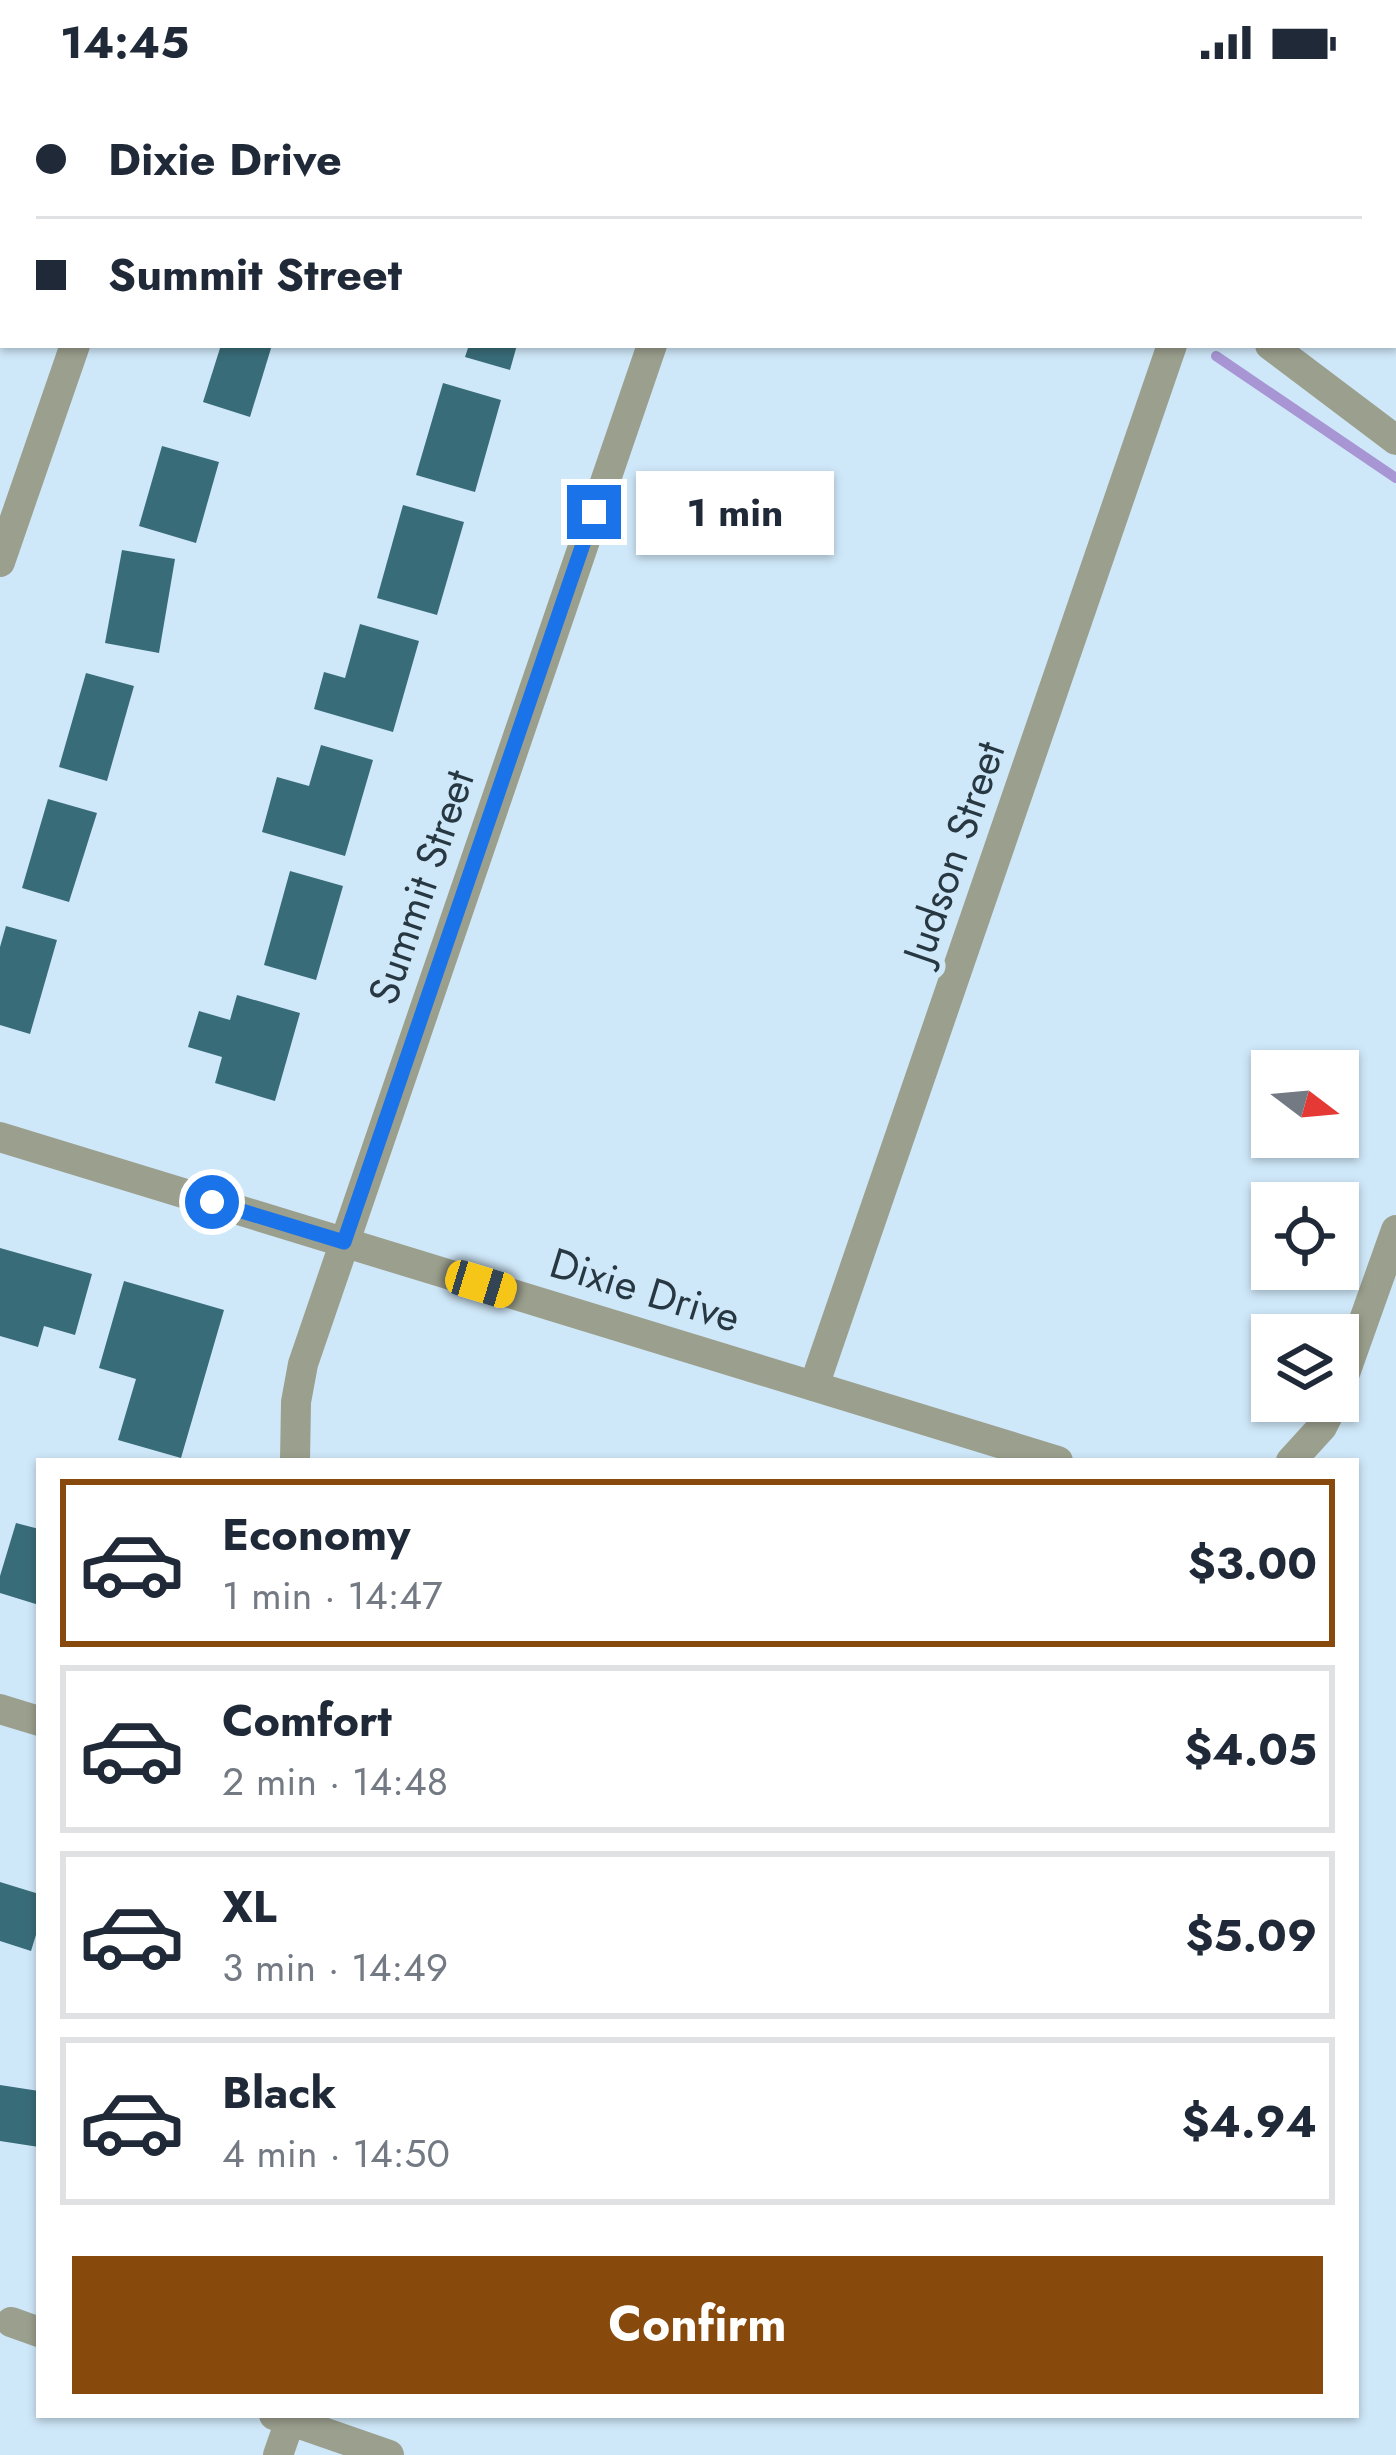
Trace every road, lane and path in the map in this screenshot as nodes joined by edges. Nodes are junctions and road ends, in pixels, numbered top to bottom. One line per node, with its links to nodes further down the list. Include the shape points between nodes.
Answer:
1 (74, 348): 6 (street)
2 (651, 348): 9 (street, Summit Street)
3 (1171, 348): 11 (street, Judson Street)
4 (1274, 348): 5 (street)
5 (1396, 440)
6 (0, 562)
7 (0, 1137): 9 (street, Dixie Drive)
8 (1396, 1230): 10 (street)
9 (344, 1242): 11 (street, Dixie Drive); 13 (street, Summit Street, via 303,1364)
10 (1359, 1333)
11 (814, 1386): 14 (street, Dixie Drive)
12 (1322, 1422): 15 (street)
13 (295, 1458)
14 (1048, 1458)
15 (1294, 1458)
16 (0, 1709): 17 (street)
17 (36, 1720)
18 (285, 2418): 20 (street)
19 (288, 2418): 21 (street)
20 (278, 2455)
21 (389, 2455)

